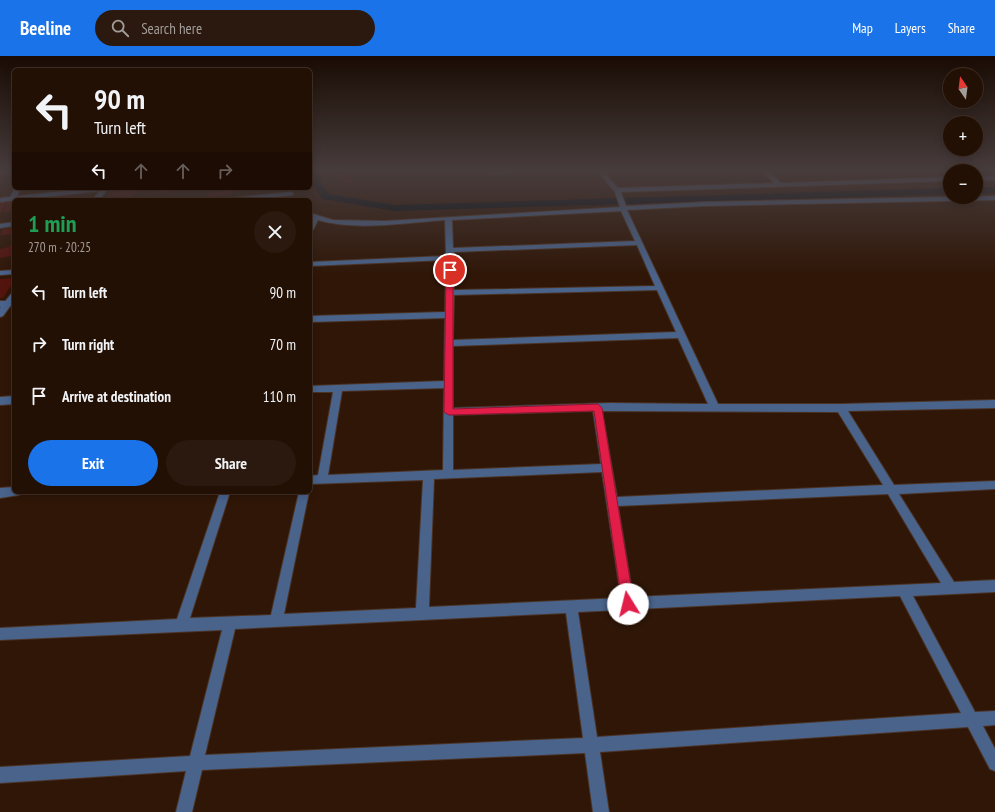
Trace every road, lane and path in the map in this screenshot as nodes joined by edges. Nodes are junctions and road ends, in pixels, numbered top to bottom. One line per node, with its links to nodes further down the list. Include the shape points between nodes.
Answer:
1 (619, 205): 4 (street)
2 (623, 205): 7 (street)
3 (312, 216): 4 (street, via 333,222 358,224)
4 (448, 218): 8 (street)
5 (12, 224): 6 (street)
6 (0, 226)
7 (639, 243): 8 (street); 12 (street)
8 (450, 254): 9 (street); 13 (street)
9 (312, 264)
10 (0, 272): 11 (street)
11 (12, 272)
12 (660, 288): 13 (street); 19 (street)
13 (449, 293): 17 (street)
14 (12, 298): 15 (street)
15 (4, 304): 16 (street)
16 (0, 314)
17 (449, 315): 18 (street); 20 (street)
18 (312, 319)
19 (682, 335): 20 (street); 28 (street)
20 (449, 343): 21 (street)
21 (449, 384): 22 (street); 30 (street)
22 (338, 388): 23 (street); 35 (street)
23 (312, 389)
24 (12, 400): 25 (street)
25 (0, 401)
26 (995, 404): 29 (street)
27 (598, 408): 28 (street); 30 (street); 31 (street)
28 (715, 408): 29 (street)
29 (841, 408): 37 (street)
30 (449, 412): 32 (street)
31 (607, 468): 32 (street); 42 (street)
32 (448, 475): 33 (street)
33 (429, 476): 35 (street); 48 (street)
34 (312, 480): 35 (street)
35 (322, 480)
36 (995, 485): 37 (street)
37 (892, 490): 42 (street); 44 (street)
38 (12, 492): 39 (street)
39 (0, 493)
40 (224, 494): 51 (street)
41 (304, 494): 49 (street)
42 (612, 502): 46 (street)
43 (995, 586): 44 (street)
44 (951, 588): 45 (street)
45 (904, 591): 46 (street); 54 (street)
46 (628, 604): 47 (street)
47 (571, 607): 48 (street); 55 (street)
48 (422, 614): 49 (street)
49 (276, 621): 50 (street)
50 (230, 623): 51 (street); 56 (street)
51 (181, 626): 52 (street)
52 (0, 634)
53 (995, 718): 54 (street)
54 (972, 719): 55 (street); 57 (street)
55 (591, 745): 56 (street); 60 (street)
56 (196, 763): 58 (street); 59 (street)
57 (995, 764)
58 (0, 775)
59 (184, 812)
60 (600, 812)

